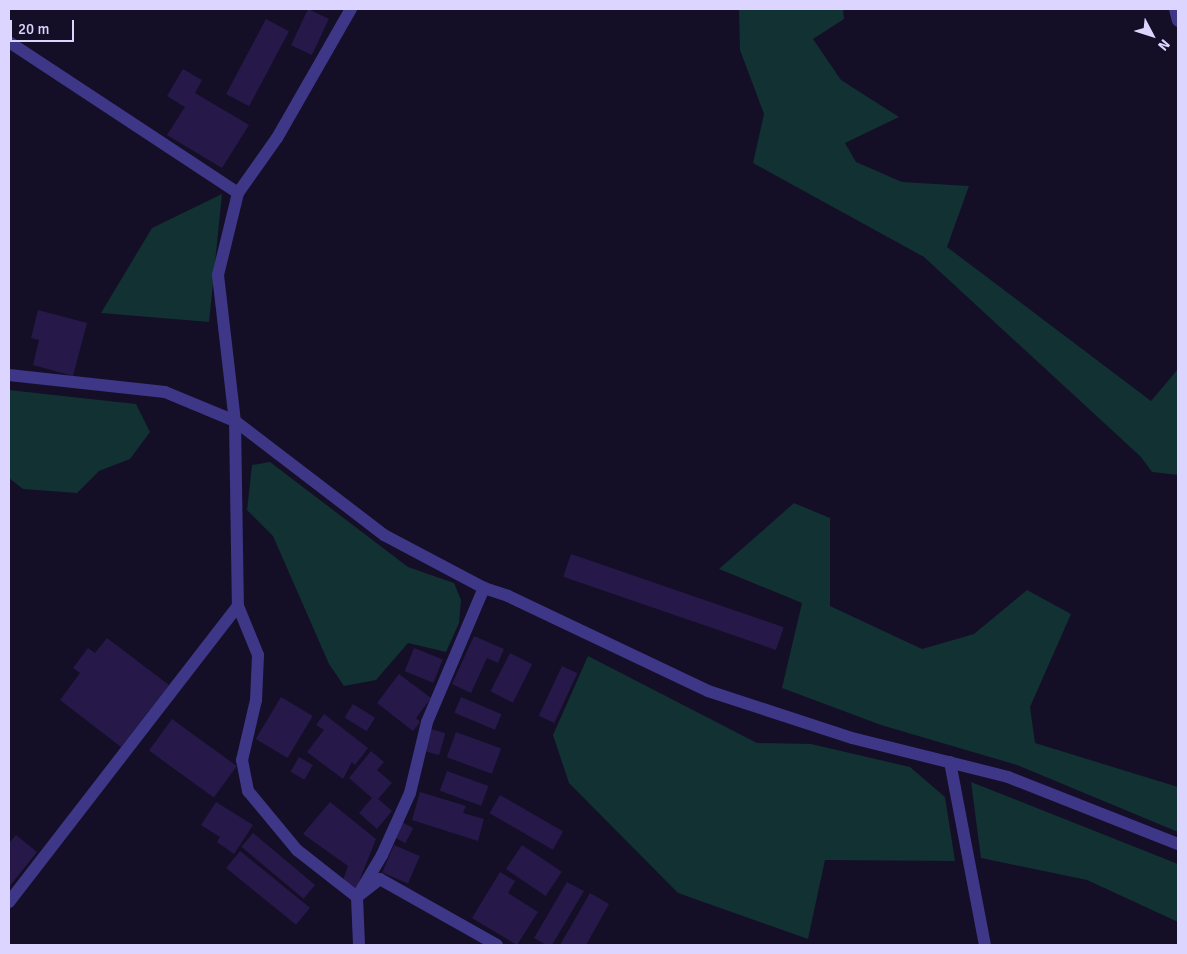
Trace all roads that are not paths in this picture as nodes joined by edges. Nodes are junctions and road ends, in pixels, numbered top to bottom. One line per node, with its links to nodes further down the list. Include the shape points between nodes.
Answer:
1 (351, 9): 5 (street, via 277,138)
2 (1174, 9): 3 (street)
3 (1178, 21)
4 (9, 42): 5 (street)
5 (238, 192): 7 (street, via 218,275)
6 (9, 375): 7 (street, via 165,392)
7 (235, 421): 8 (street, via 384,536); 9 (street)
8 (484, 588): 10 (street, via 508,596 708,691 852,738); 12 (street, via 427,722 410,793 382,855)
9 (238, 606): 12 (street, via 258,655 256,700 242,760 248,791 297,850); 13 (street)
10 (950, 762): 11 (street, via 1008,777); 16 (street)
11 (1178, 844)
12 (357, 897): 14 (street); 15 (street, via 380,879)
13 (9, 902)
14 (358, 945)
15 (497, 945)
16 (984, 945)

